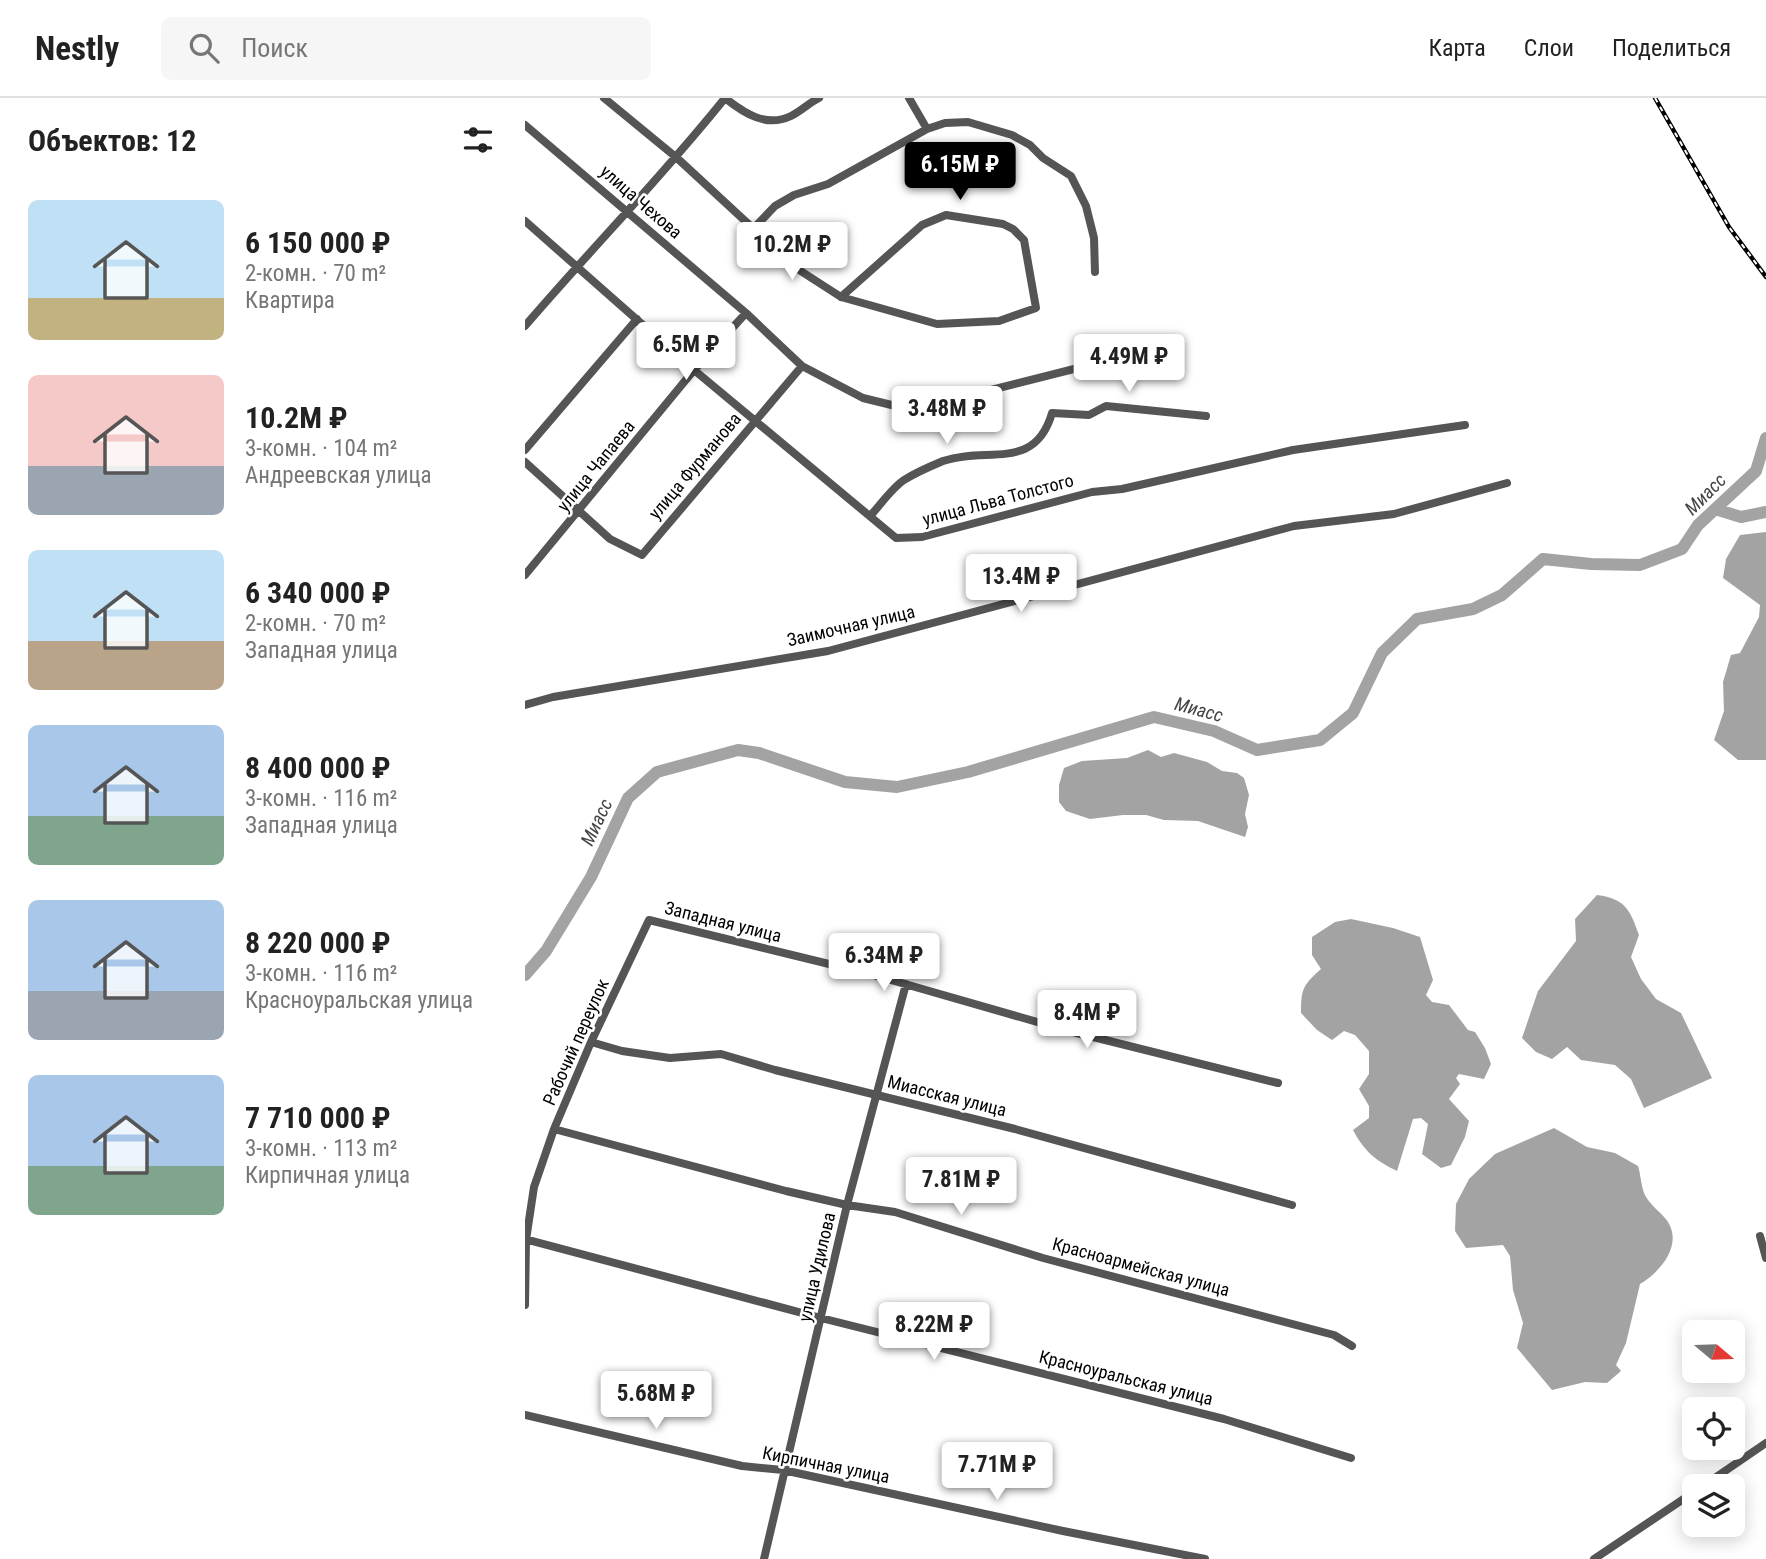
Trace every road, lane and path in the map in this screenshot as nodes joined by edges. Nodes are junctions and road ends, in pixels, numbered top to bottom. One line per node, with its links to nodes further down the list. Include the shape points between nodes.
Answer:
1 (604, 98): 7 (street)
2 (725, 98): 3 (street, via 744,113 770,121 788,118); 7 (street)
3 (819, 98)
4 (909, 98): 6 (street)
5 (525, 125): 8 (street, улица Чехова)
6 (927, 129): 10 (street, via 828,184 794,195 775,206); 12 (street, via 968,122 1012,135 1071,176 1089,216)
7 (677, 158): 8 (street); 10 (street)
8 (628, 211): 11 (street); 14 (street, улица Чехова)
9 (525, 220): 11 (street, улица Льва Толстого)
10 (753, 229): 13 (street, via 796,268)
11 (577, 265): 15 (street, улица Льва Толстого); 16 (street)
12 (1095, 272)
13 (841, 297): 13 (street, via 937,324 999,321 1035,308 1024,240 1013,229 992,222 946,215 922,225)
14 (746, 313): 18 (street, улица Чехова); 19 (street, улица Чапаева)
15 (637, 319): 19 (street, улица Льва Толстого); 23 (street)
16 (525, 326)
17 (1165, 346): 18 (street, улица Чехова, via 912,410 863,398)
18 (801, 366): 21 (street, улица Фурманова)
19 (694, 370): 21 (street, улица Льва Толстого); 26 (street, улица Чапаева)
20 (1206, 415): 27 (street, via 1106,406 1089,415 1052,413 1047,432 1035,445 1015,452 946,460 903,480)
21 (754, 419): 26 (street, улица Фурманова, via 642,555 610,538); 27 (street, улица Льва Толстого)
22 (1465, 425): 27 (street, улица Льва Толстого, via 1293,450 1092,492 922,537 896,538)
23 (525, 450)
24 (525, 462): 26 (street)
25 (1507, 484): 29 (street, Заимочная улица, via 1394,514 1294,526 828,651)
26 (580, 510): 28 (street, улица Чапаева)
27 (871, 515)
28 (525, 575)
29 (525, 705)
30 (649, 920): 31 (street, Западная улица); 32 (street, Рабочий переулок)
31 (906, 984): 33 (street, Западная улица, via 1065,1030); 34 (street, улица Удилова)
32 (591, 1042): 34 (street, Миасская улица, via 670,1058 721,1054); 35 (street, Рабочий переулок)
33 (1278, 1083)
34 (878, 1094): 36 (street, улица Удилова); 37 (street, Миасская улица)
35 (554, 1129): 36 (street, Красноармейская улица); 39 (street, Рабочий переулок, via 534,1187)
36 (848, 1205): 42 (street, улица Удилова); 43 (street, Красноармейская улица, via 895,1212 1042,1258 1334,1335)
37 (1292, 1205)
38 (1760, 1236): 40 (street)
39 (526, 1240): 41 (street, Рабочий переулок); 42 (street, Красноуральская улица)
40 (1766, 1258)
41 (525, 1304)
42 (821, 1318): 46 (street, Красноуральская улица, via 1224,1419); 47 (street, улица Удилова)
43 (1352, 1346)
44 (525, 1415): 47 (street, Кирпичная улица, via 742,1466)
45 (1766, 1443): 48 (street)
46 (1351, 1458)
47 (783, 1471): 50 (street, улица Удилова); 51 (street, Кирпичная улица)
48 (1721, 1474)
49 (1682, 1500): 52 (street)
50 (764, 1559)
51 (1205, 1559)
52 (1594, 1559)

